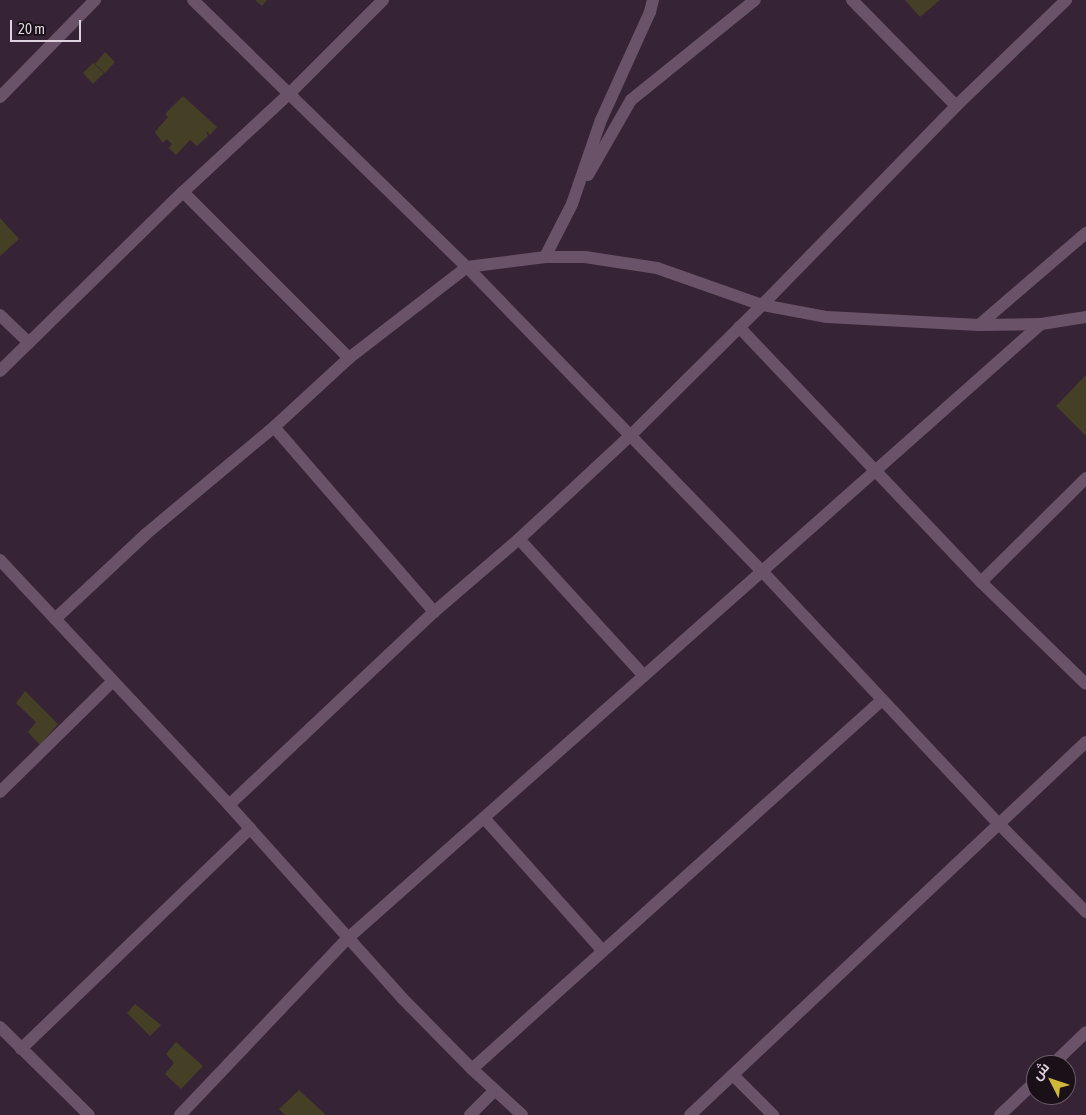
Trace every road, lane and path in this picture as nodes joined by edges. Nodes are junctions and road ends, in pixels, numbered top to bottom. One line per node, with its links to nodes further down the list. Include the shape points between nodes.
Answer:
1 (95, 0): 9 (street)
2 (193, 0): 8 (street)
3 (383, 0): 8 (street)
4 (653, 0): 12 (street, via 601,120)
5 (754, 0): 12 (street, via 630,100)
6 (852, 0): 10 (street)
7 (1066, 0): 10 (street)
8 (290, 94): 11 (street); 15 (street)
9 (0, 97)
10 (956, 106): 16 (street)
11 (183, 192): 22 (street); 23 (street)
12 (572, 204): 14 (street)
13 (1086, 233): 20 (street)
14 (545, 256): 15 (street); 16 (street, via 584,257 657,268)
15 (466, 267): 23 (street); 26 (street)
16 (762, 305): 20 (street, via 827,317); 21 (street)
17 (0, 315): 22 (street)
18 (1086, 317): 19 (street)
19 (1041, 324): 20 (street); 27 (street)
20 (979, 325)
21 (739, 328): 26 (street); 27 (street)
22 (29, 343): 24 (street)
23 (349, 358): 25 (street)
24 (0, 371)
25 (274, 427): 33 (street); 34 (street, via 146,534)
26 (631, 435): 29 (street); 31 (street)
27 (876, 470): 31 (street); 32 (street)
28 (1086, 478): 32 (street)
29 (519, 539): 33 (street); 35 (street)
30 (0, 560): 34 (street)
31 (762, 571): 35 (street); 38 (street)
32 (981, 582): 37 (street)
33 (434, 612): 41 (street)
34 (55, 619): 36 (street)
35 (643, 676): 42 (street)
36 (113, 681): 40 (street); 41 (street)
37 (1086, 684)
38 (882, 700): 43 (street); 47 (street)
39 (1086, 742): 43 (street)
40 (0, 792)
41 (229, 805): 44 (street)
42 (484, 818): 46 (street); 47 (street)
43 (999, 824): 45 (street); 53 (street)
44 (250, 829): 46 (street); 50 (street)
45 (1086, 912)
46 (347, 939): 52 (street); 57 (street)
47 (602, 950): 52 (street)
48 (0, 1027): 50 (street)
49 (1086, 1032): 51 (street)
50 (21, 1048): 56 (street)
51 (1062, 1055)
52 (472, 1069): 54 (street)
53 (733, 1074): 60 (street); 61 (street)
54 (495, 1090): 58 (street); 59 (street)
55 (1026, 1090): 62 (street)
56 (89, 1115)
57 (180, 1115)
58 (470, 1115)
59 (522, 1115)
60 (690, 1115)
61 (773, 1115)
62 (1000, 1115)

